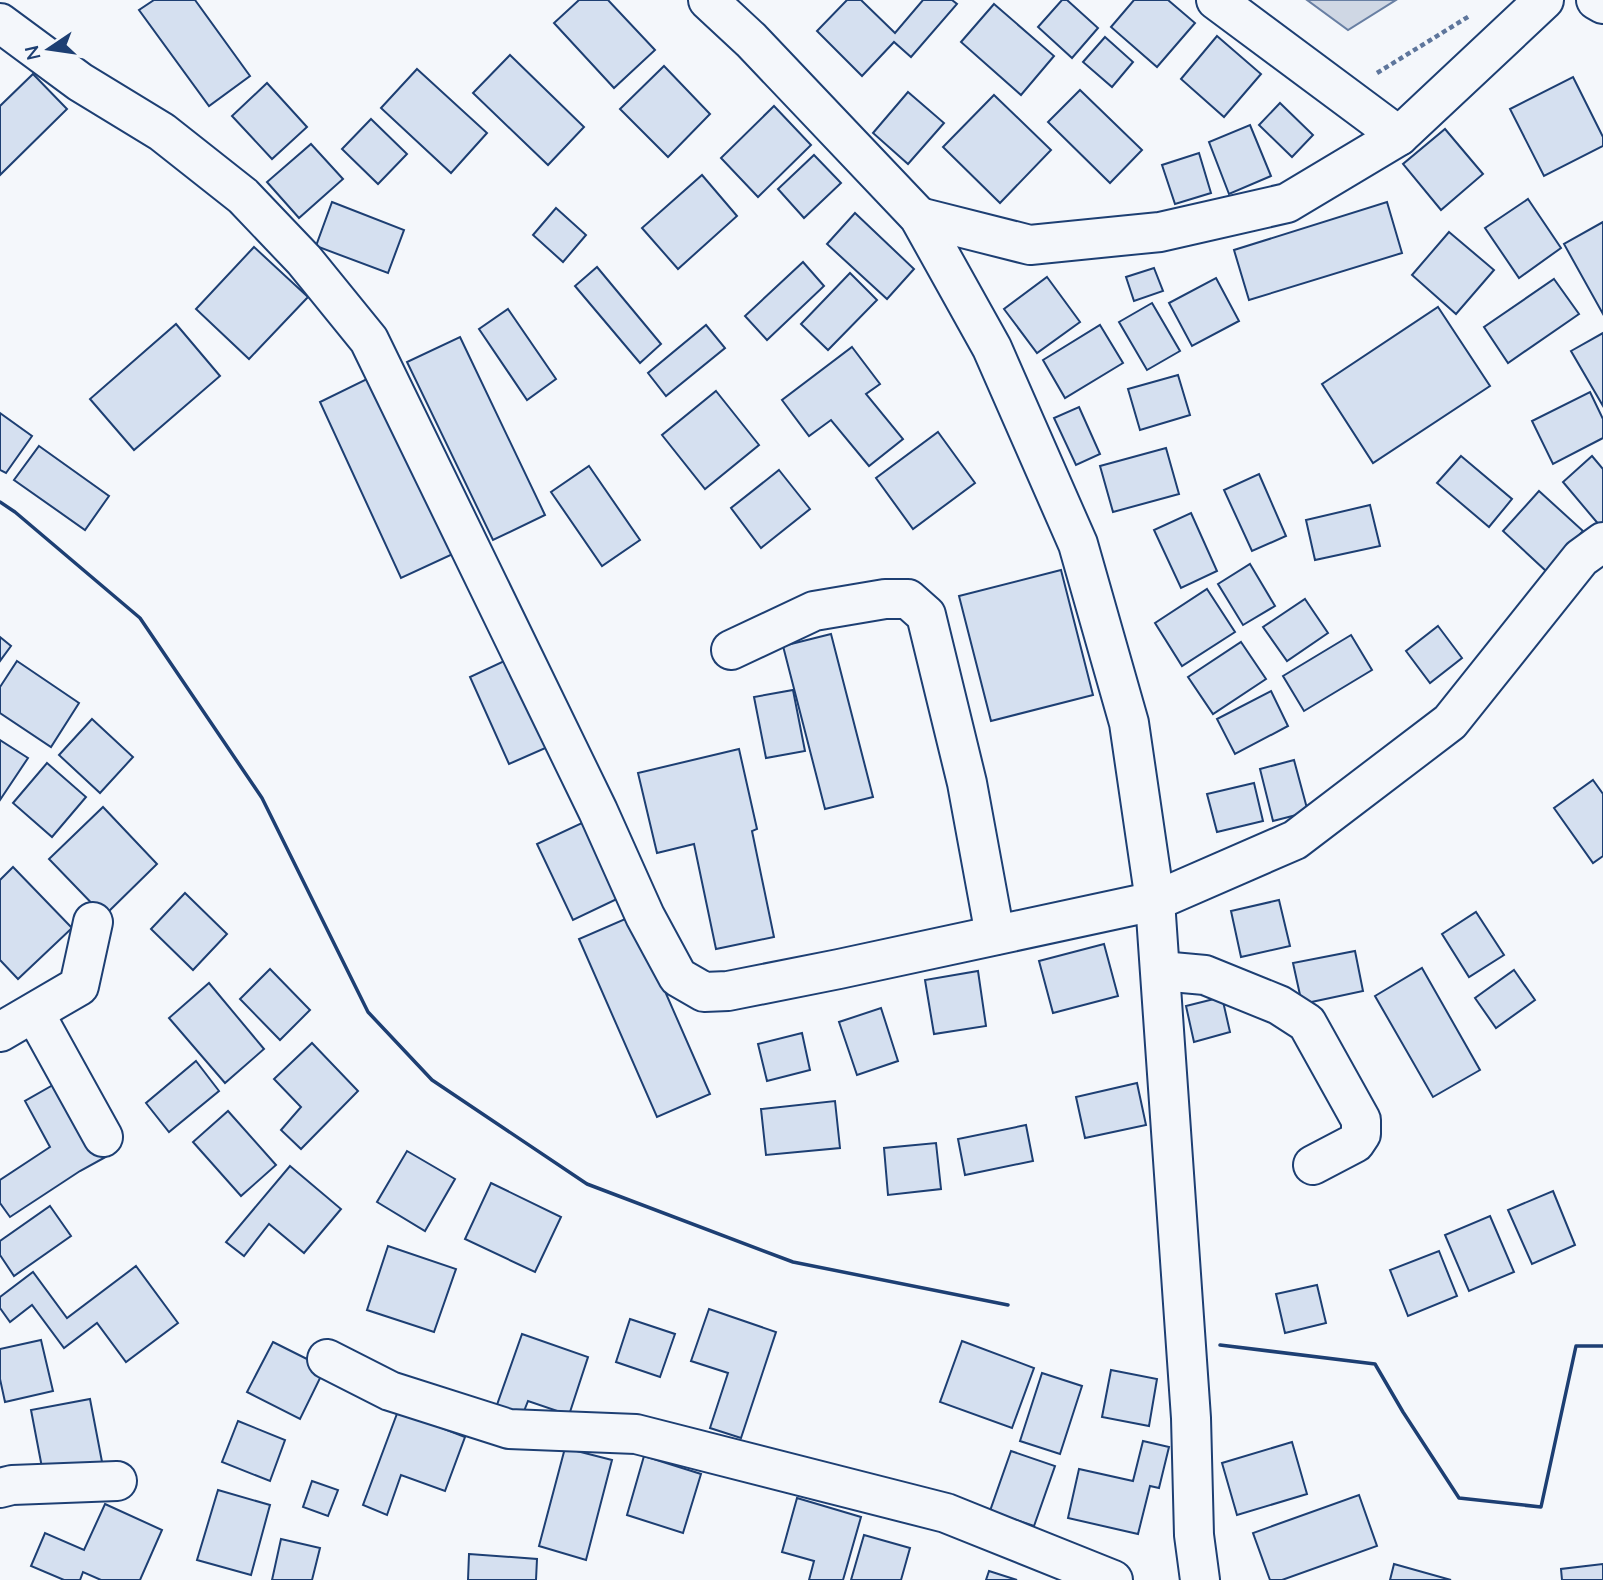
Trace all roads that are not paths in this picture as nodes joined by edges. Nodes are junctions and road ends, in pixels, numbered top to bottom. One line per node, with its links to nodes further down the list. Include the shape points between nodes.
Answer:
1 (708, 0): 8 (street)
2 (1216, 0): 7 (street)
3 (1544, 0): 7 (street)
4 (1596, 0): 5 (street)
5 (1603, 4)
6 (0, 23): 13 (street, via 80,82 162,132 243,196 304,260 369,340 678,977 704,992 728,991)
7 (1399, 136): 8 (street, via 1287,203 1160,232 1030,245)
8 (919, 217): 11 (street, via 992,348 1078,544 1129,723)
9 (1603, 542): 11 (street, via 1581,558 1450,722 1295,840)
10 (731, 650): 13 (street, via 814,611 908,599 926,615 967,783)
11 (1155, 901): 13 (street); 14 (street)
12 (93, 922): 15 (street, via 79,986)
13 (995, 936)
14 (1160, 971): 18 (street, via 1205,975 1279,1005 1307,1023 1361,1120 1361,1134 1354,1143); 23 (street)
15 (35, 1014): 16 (street); 17 (street)
16 (0, 1032)
17 (103, 1137)
18 (1313, 1165)
19 (327, 1359): 22 (street, via 390,1391 509,1429 636,1434 946,1513)
20 (117, 1481): 21 (street)
21 (0, 1488)
22 (1113, 1580)
23 (1200, 1580)

